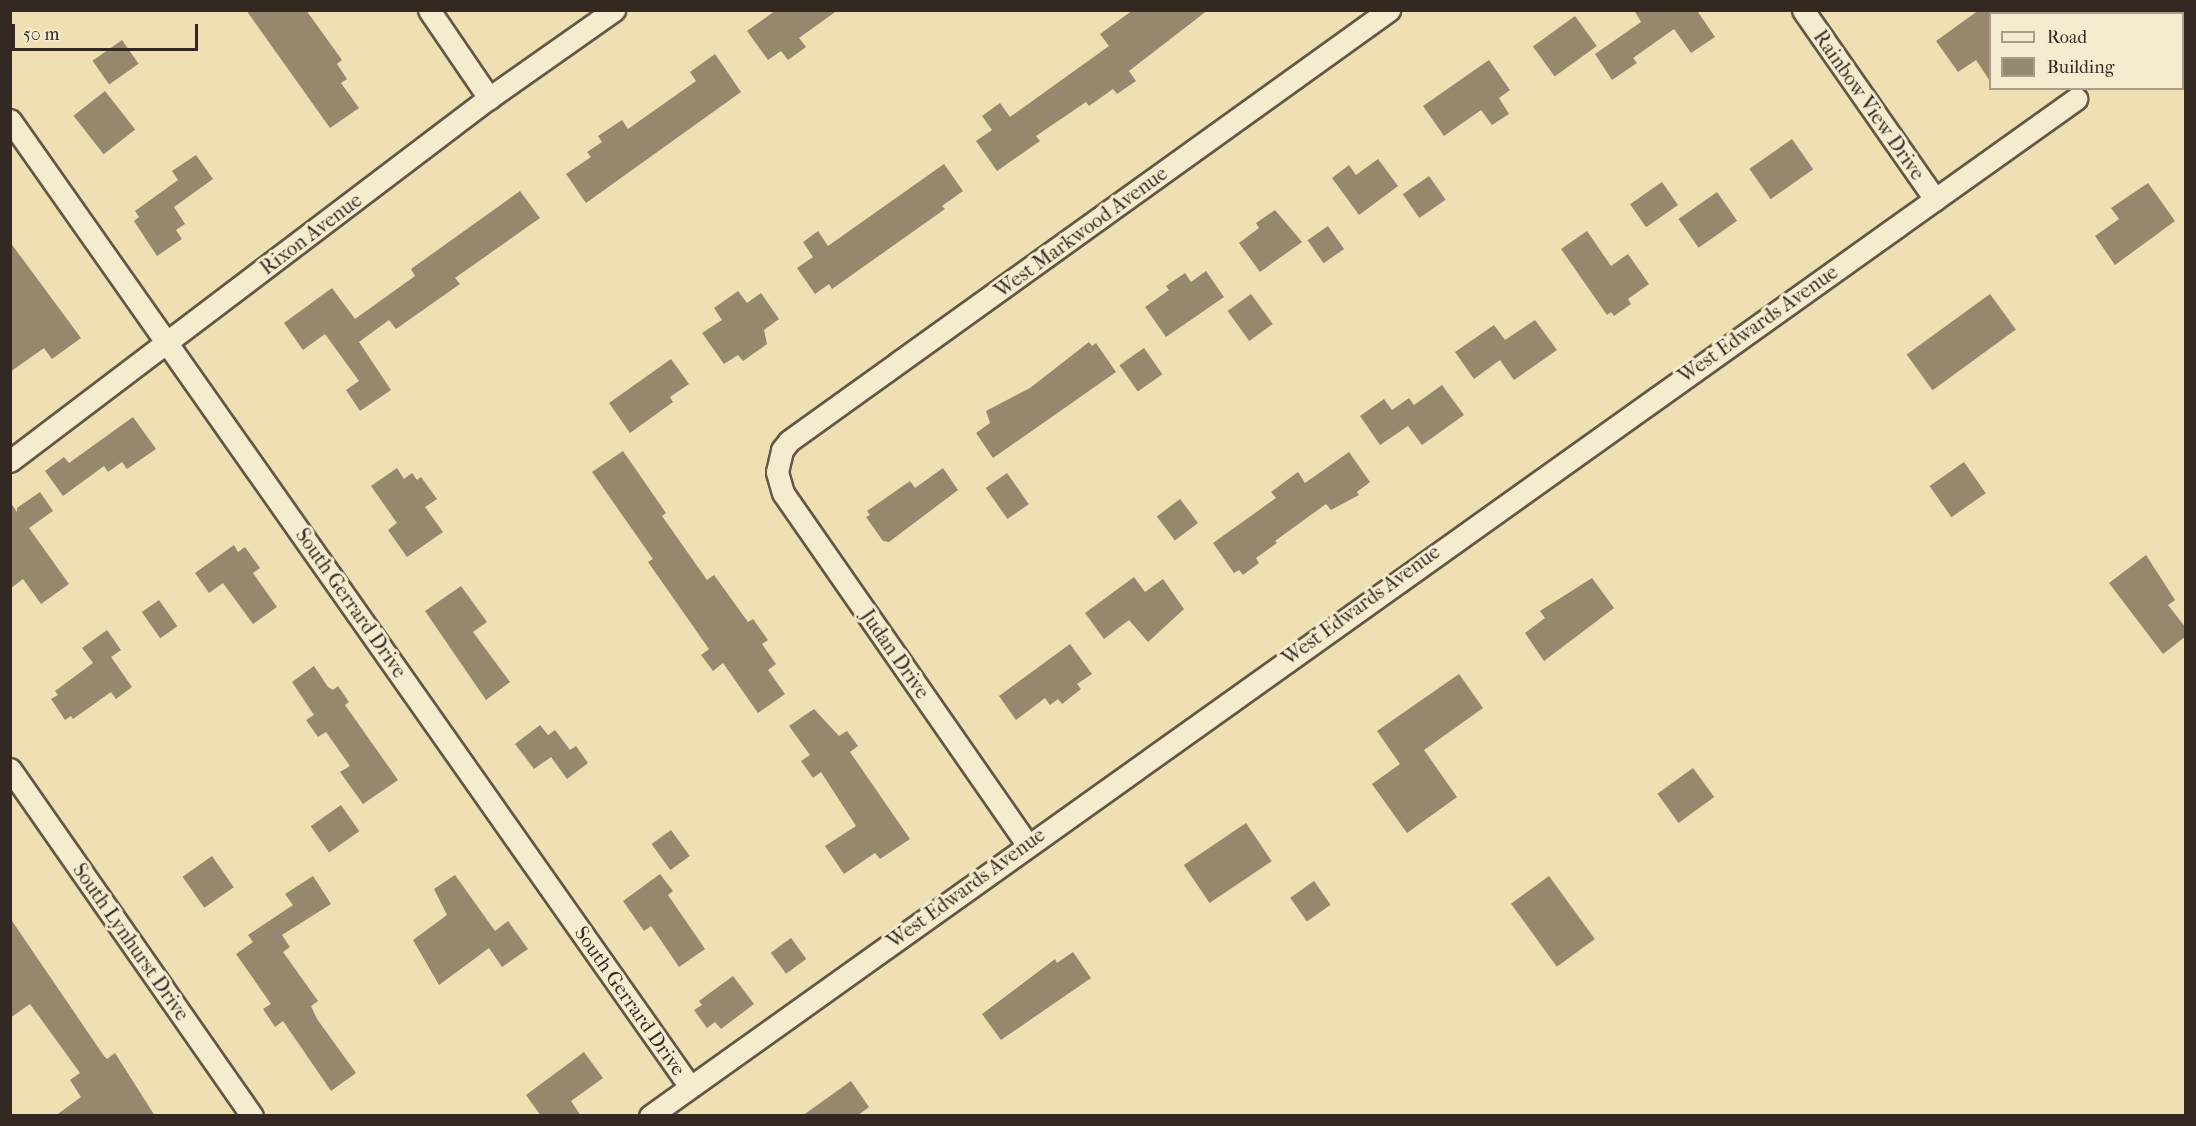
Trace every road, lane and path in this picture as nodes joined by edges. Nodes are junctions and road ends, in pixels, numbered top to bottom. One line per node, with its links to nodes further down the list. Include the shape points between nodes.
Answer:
1 (429, 10): 5 (street)
2 (614, 10): 5 (street, Rixon Avenue)
3 (1389, 10): 10 (street, West Markwood Avenue, via 789,441)
4 (1803, 10): 8 (street, Rainbow View Drive)
5 (489, 98): 9 (street, Rixon Avenue)
6 (2076, 99): 8 (street, West Edwards Avenue)
7 (10, 120): 9 (street, South Gerrard Drive)
8 (1935, 199): 13 (street, West Edwards Avenue)
9 (168, 342): 11 (street, Rixon Avenue); 14 (street, South Gerrard Drive)
10 (779, 459): 13 (street, Judan Drive, via 778,478 783,493)
11 (10, 461)
12 (10, 768): 15 (street, South Lynhurst Drive)
13 (1026, 844): 14 (street, West Edwards Avenue)
14 (690, 1086): 16 (street, West Edwards Avenue)
15 (252, 1116)
16 (650, 1116)

